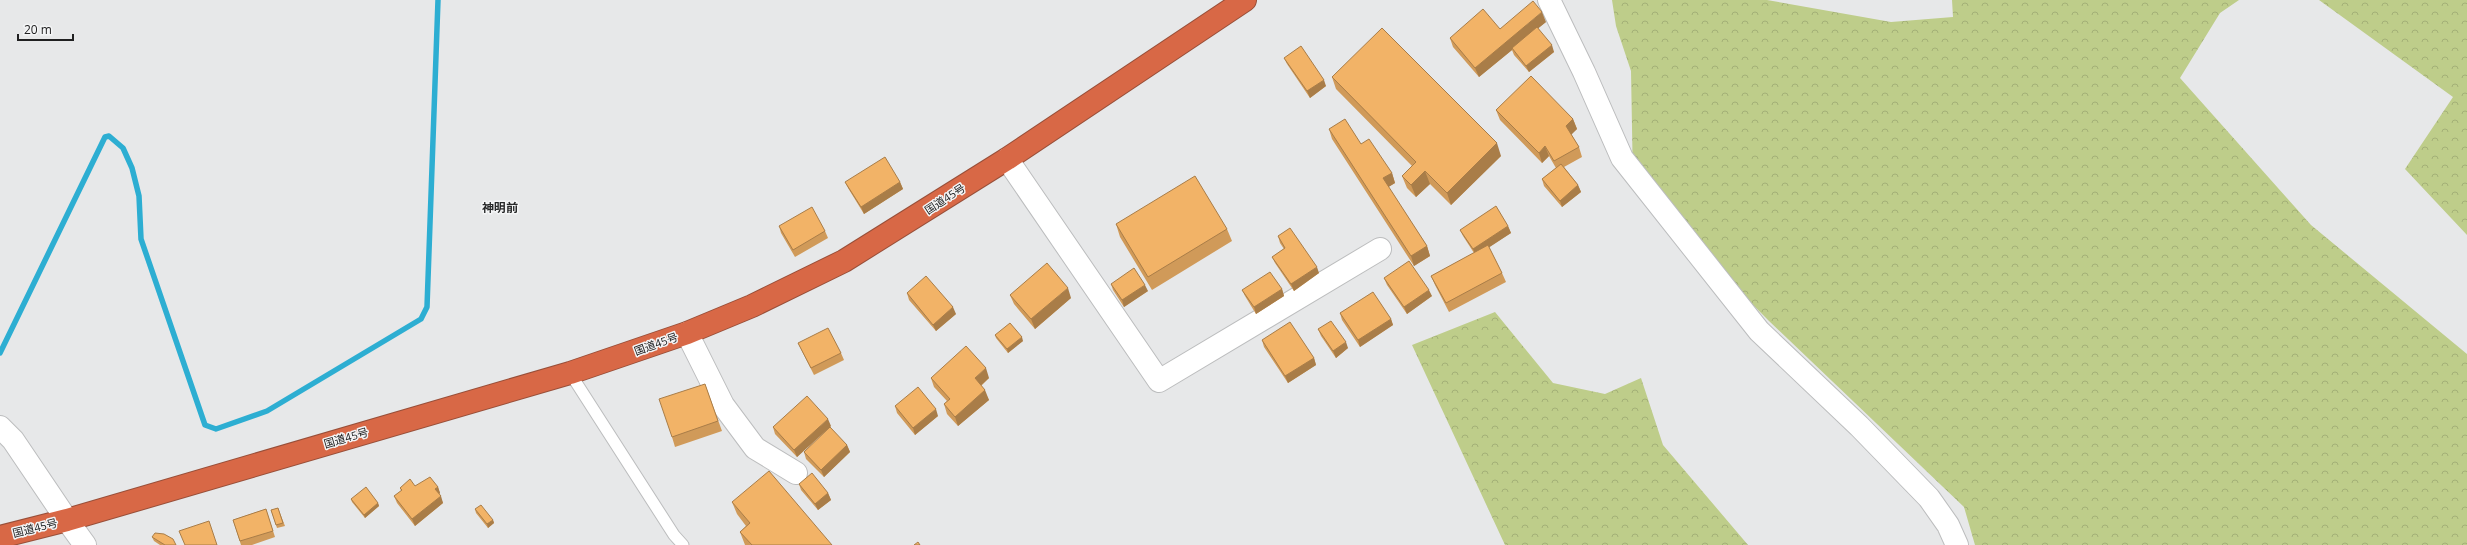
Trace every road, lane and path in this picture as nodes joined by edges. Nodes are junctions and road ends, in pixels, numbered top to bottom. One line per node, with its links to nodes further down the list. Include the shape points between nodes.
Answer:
1 (1246, 0): 3 (highway, 国道45号)
2 (1549, 0): 13 (street, via 1622,158 1759,331 1859,426 1928,498 1948,525)
3 (1007, 159): 4 (street, via 1160,381); 5 (highway, 国道45号, via 844,261 752,306)
4 (1380, 250)
5 (687, 333): 6 (highway, 国道45号); 8 (street, via 723,405 755,448)
6 (570, 373): 9 (highway, 国道45号); 12 (lane)
7 (0, 427): 9 (street, via 12,440)
8 (796, 473)
9 (67, 520): 10 (highway, 国道45号); 11 (street)
10 (0, 537)
11 (85, 545)
12 (683, 545)
13 (1957, 545)

